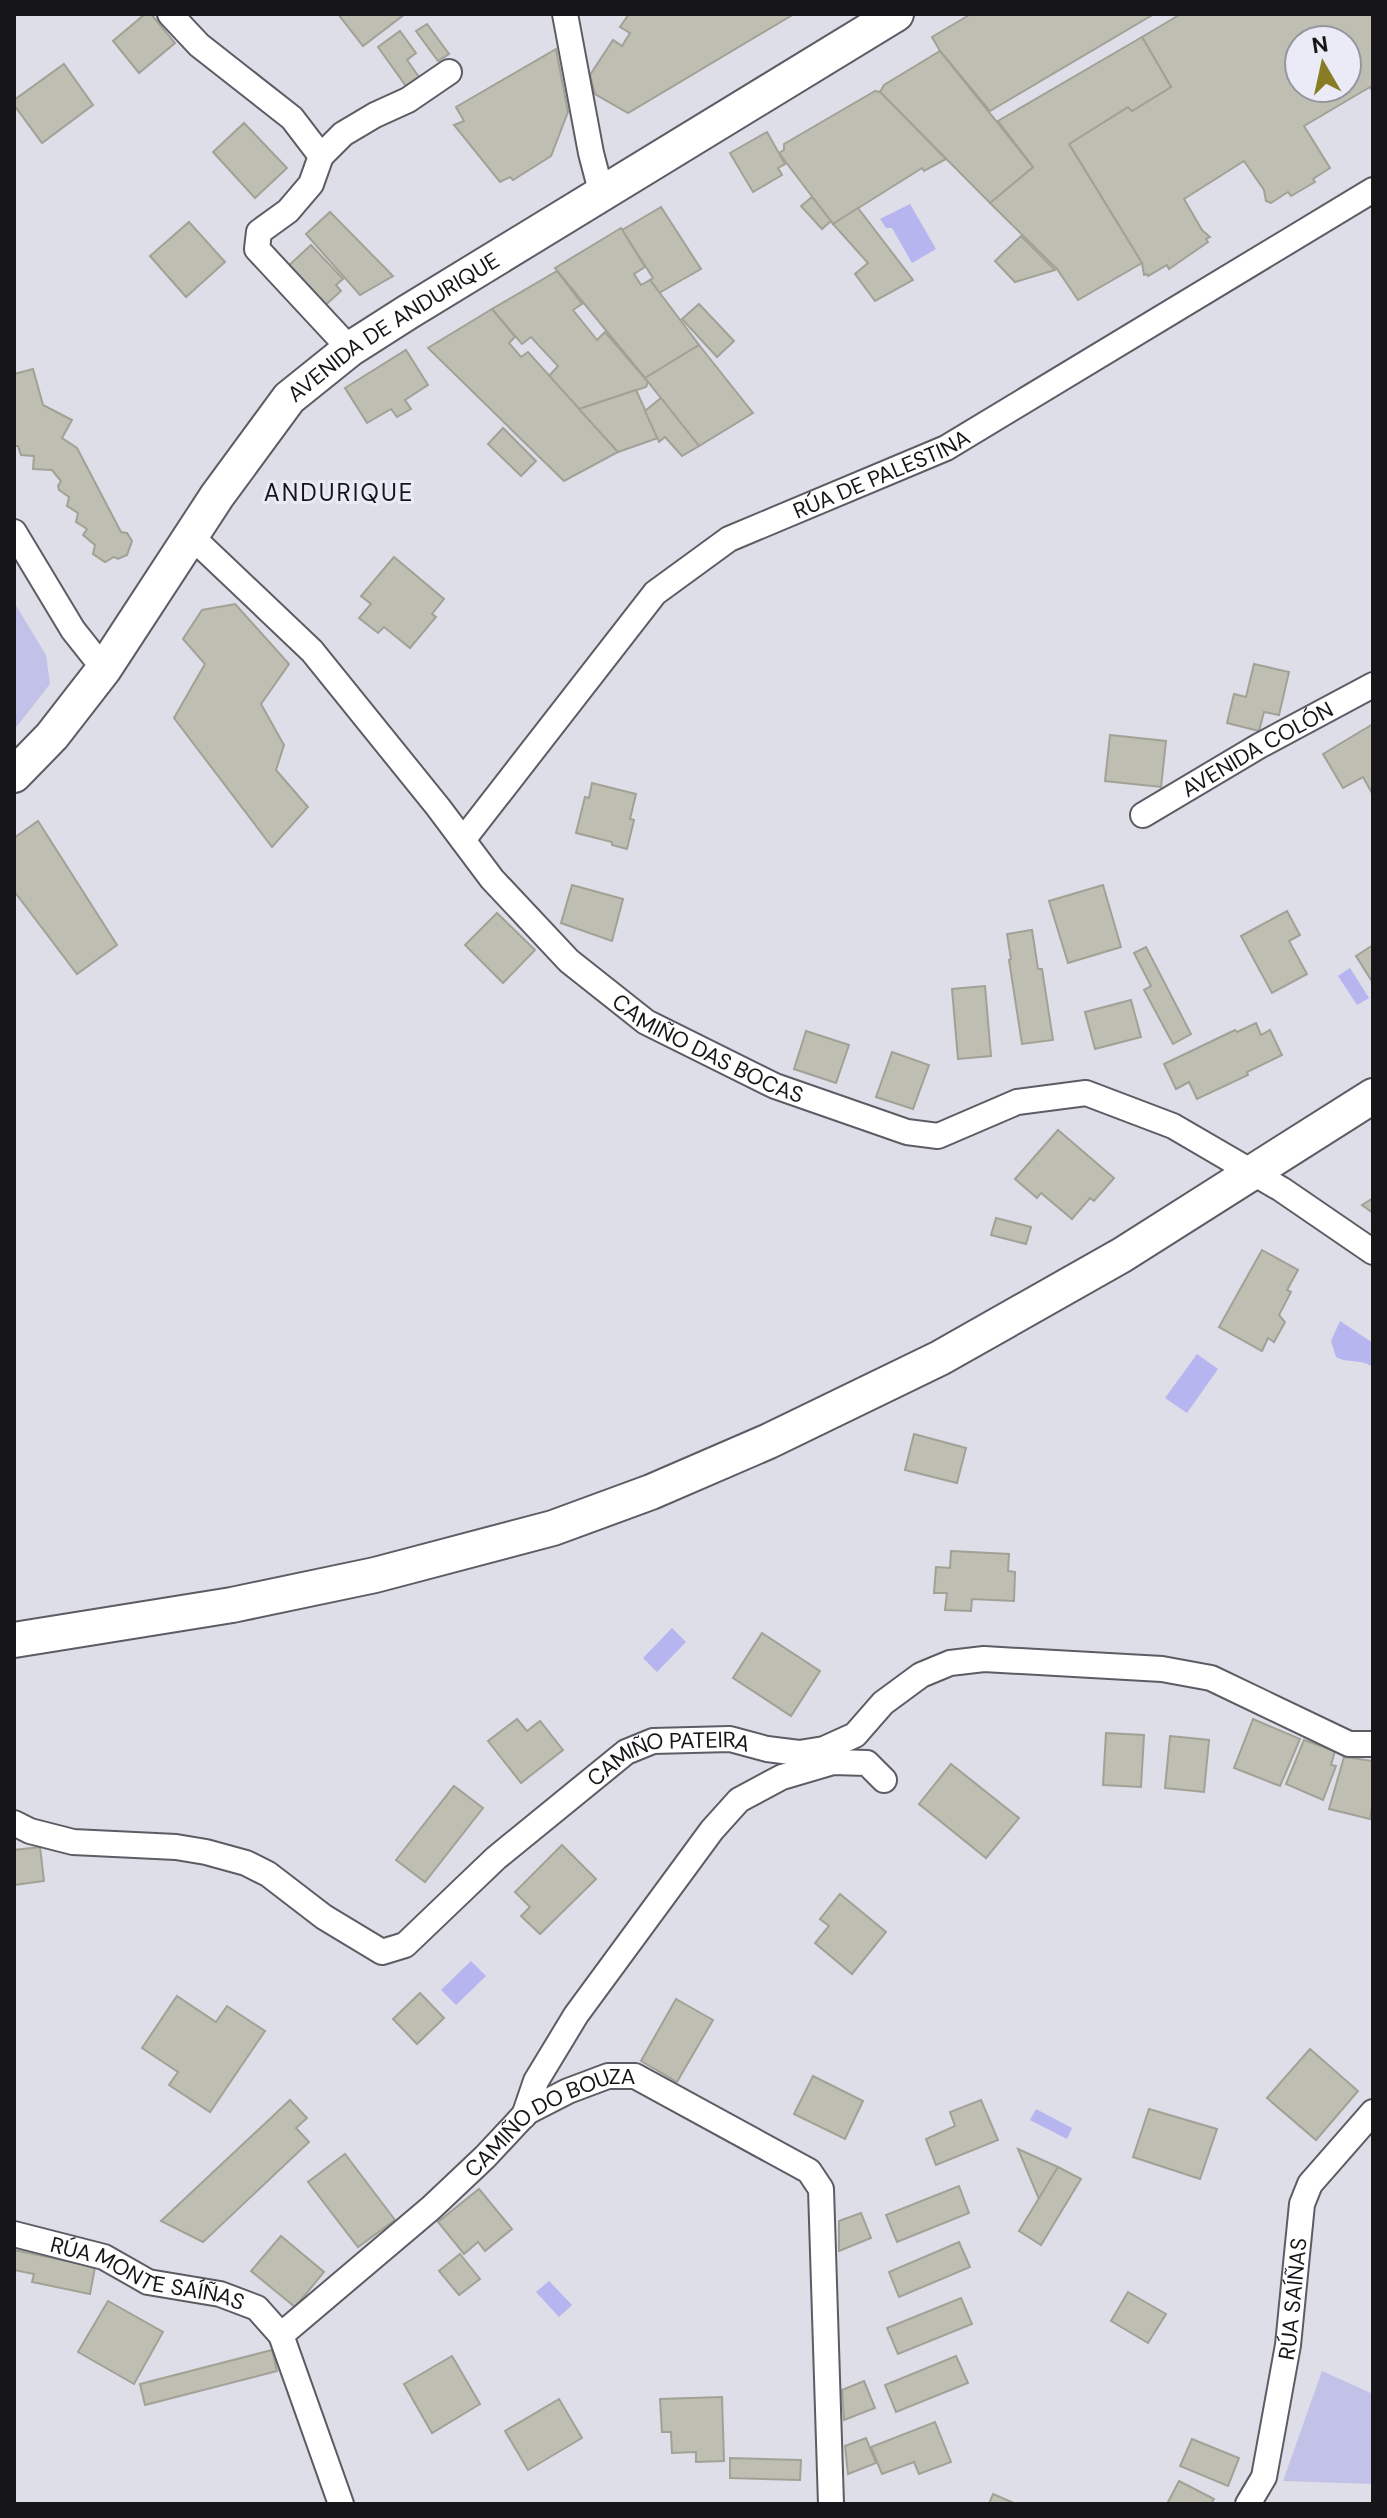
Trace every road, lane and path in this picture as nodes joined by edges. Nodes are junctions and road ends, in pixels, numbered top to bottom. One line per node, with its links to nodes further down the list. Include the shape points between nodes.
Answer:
1 (170, 14): 5 (street, via 199,45 292,118)
2 (565, 14): 7 (street)
3 (896, 14): 7 (main road, AVENIDA DE ANDURIQUE)
4 (449, 72): 5 (street, via 343,134)
5 (321, 156): 8 (street, via 311,184 288,211 259,232 257,249)
6 (1373, 190): 15 (street, RÚA DE PALESTINA, via 946,448 729,539 655,593)
7 (602, 195): 8 (main road, AVENIDA DE ANDURIQUE)
8 (350, 349): 10 (main road, AVENIDA DE ANDURIQUE, via 289,398)
9 (14, 532): 11 (street, via 73,630)
10 (192, 537): 11 (main road, AVENIDA DE ANDURIQUE); 15 (street, CAMIÑO DAS BOCAS, via 312,651)
11 (104, 669): 13 (main road, AVENIDA DE ANDURIQUE)
12 (1373, 685): 14 (street, AVENIDA COLÓN)
13 (14, 775)
14 (1143, 815)
15 (463, 840): 17 (street, CAMIÑO DAS BOCAS, via 569,961 646,1022 775,1086 907,1132 938,1136 1017,1102 1086,1093 1173,1126)
16 (1373, 1096): 17 (main road)
17 (1251, 1171): 18 (street, CAMIÑO DAS BOCAS); 19 (main road, via 1122,1255 940,1358 651,1492 553,1528 375,1575 232,1605)
18 (1373, 1252)
19 (14, 1640)
20 (1373, 1744): 22 (street, CAMIÑO PATEIRA, via 1349,1744 1211,1678 1162,1669 984,1659 950,1663 921,1675 883,1703 855,1735 824,1749 799,1753 730,1739 653,1741 626,1752 496,1858 405,1945 382,1952 246,1863 176,1847 73,1842)
21 (884, 1780): 24 (street, via 867,1763 833,1762 782,1777 739,1800 576,2015 536,2081)
22 (14, 1823)
23 (1373, 2112): 29 (street, RÚA SAÍÑAS, via 1310,2184 1302,2204 1288,2345 1264,2477)
24 (524, 2116): 26 (street, CAMIÑO DO BOUZA, via 431,2208); 28 (street, CAMIÑO DO BOUZA, via 608,2076 635,2076 809,2171 821,2189)
25 (14, 2234): 26 (street, RÚA MONTE SAÍÑAS, via 104,2257 148,2282 232,2298 257,2308)
26 (281, 2335): 27 (street, RÚA MONTE SAÍÑAS)
27 (341, 2504)
28 (831, 2504)
29 (1248, 2504)

